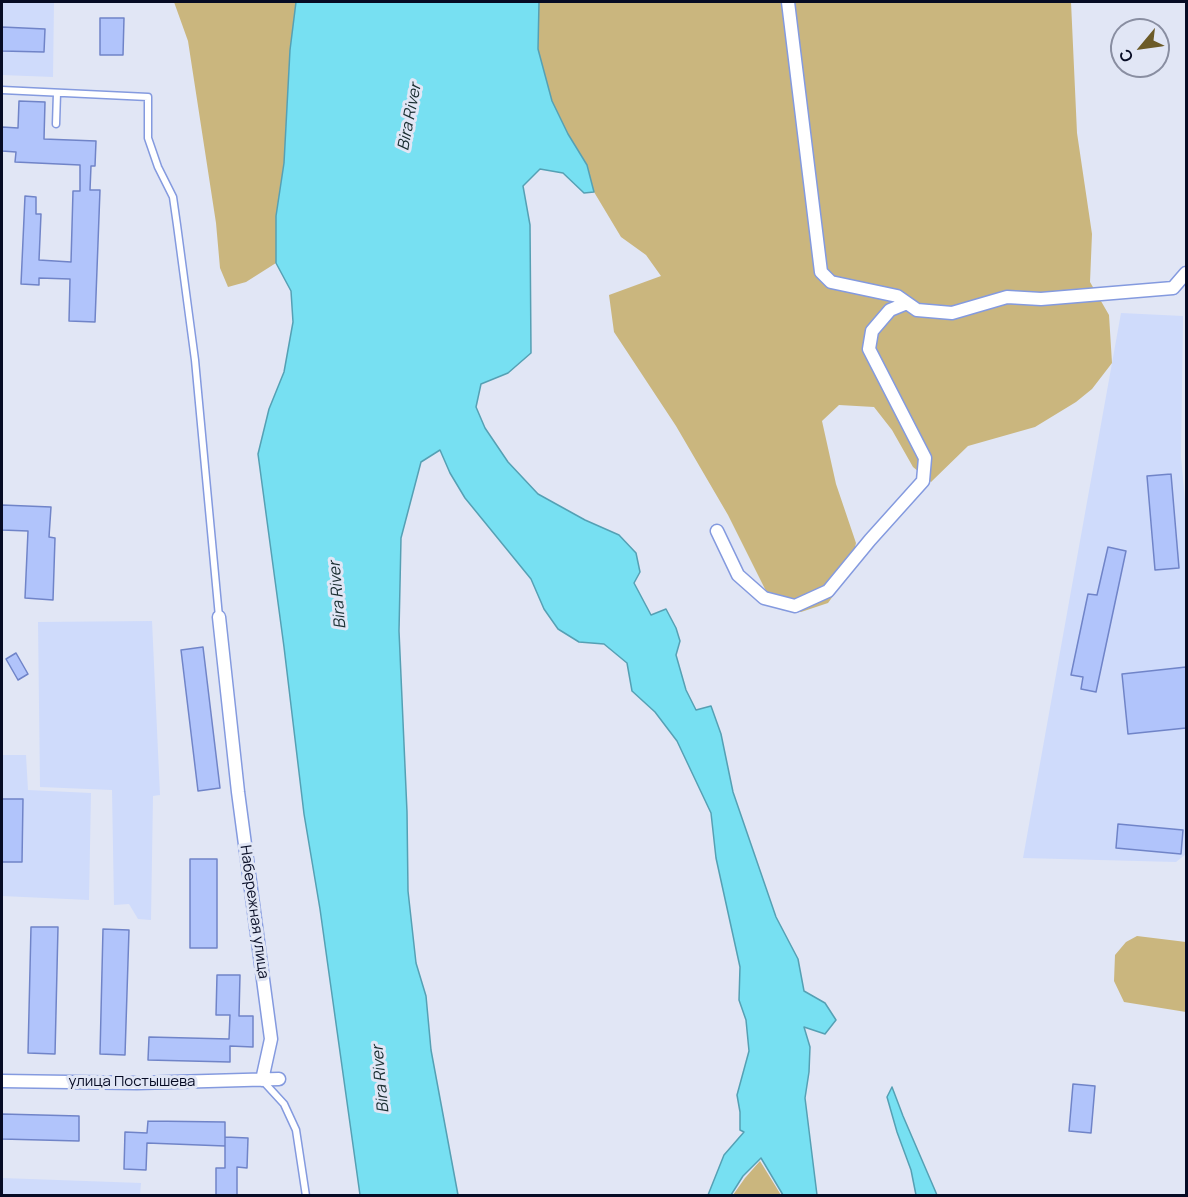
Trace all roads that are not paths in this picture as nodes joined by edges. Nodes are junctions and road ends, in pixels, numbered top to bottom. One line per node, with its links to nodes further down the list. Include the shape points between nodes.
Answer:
1 (788, 2): 6 (street, via 821,272 831,282 897,296)
2 (2, 90): 3 (lane)
3 (57, 93): 4 (lane); 8 (lane, via 148,98 148,138 173,197 177,225 195,360)
4 (56, 124)
5 (1186, 273): 6 (street, via 1173,288 1041,299 1007,297 952,313 917,310)
6 (907, 303): 7 (street, via 890,310 872,331 870,349 926,458 922,481 828,591 795,606 764,598 738,575)
7 (717, 531)
8 (219, 617): 10 (street, Набережная улица, via 271,1039)
9 (279, 1079): 10 (street, улица Постышева)
10 (262, 1080): 11 (street, улица Постышева); 12 (lane, via 284,1104 296,1130)
11 (2, 1081)
12 (306, 1196)

